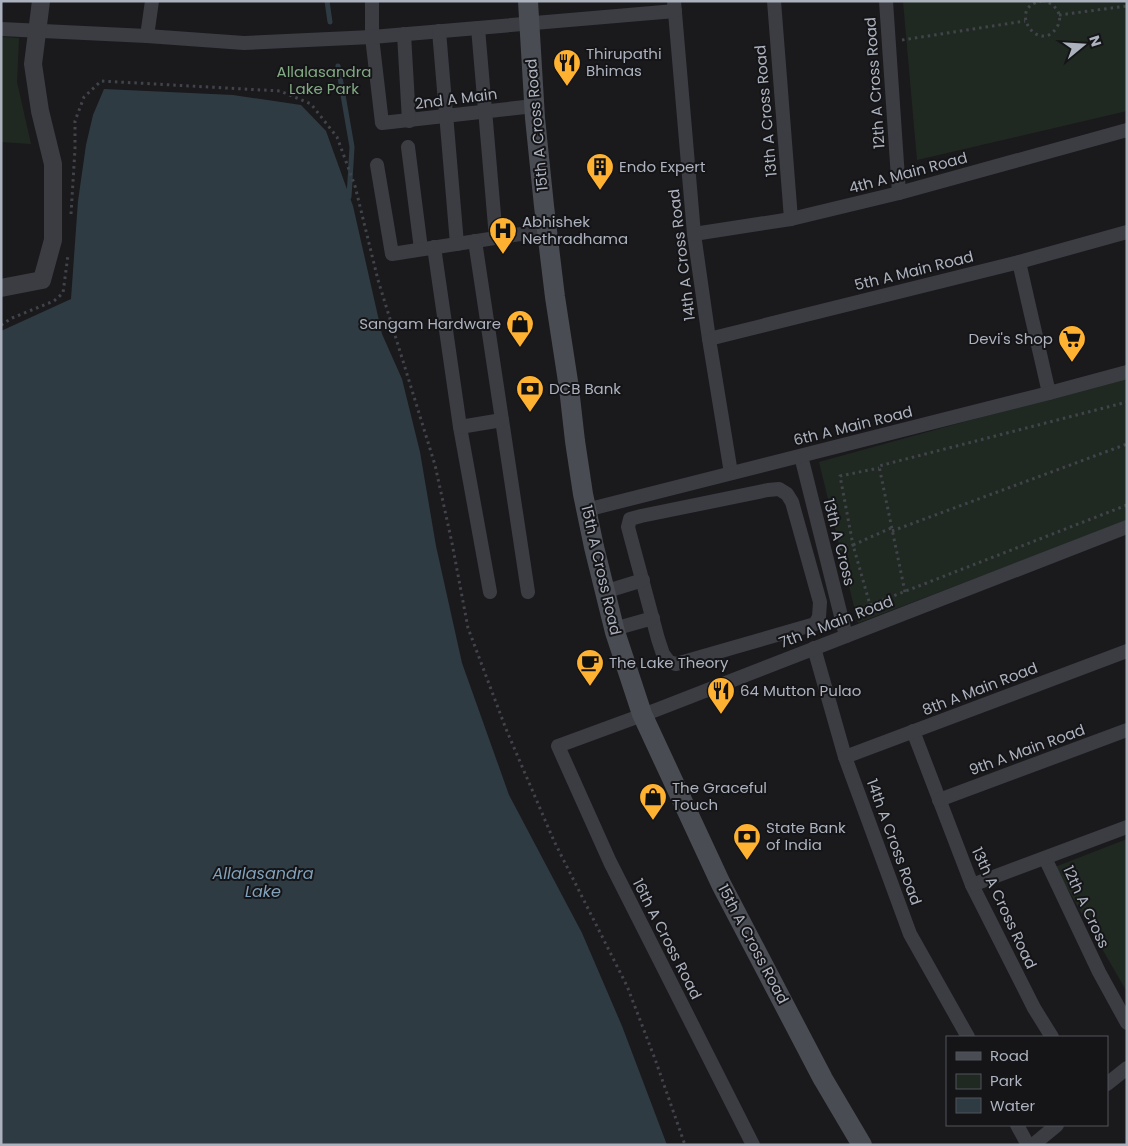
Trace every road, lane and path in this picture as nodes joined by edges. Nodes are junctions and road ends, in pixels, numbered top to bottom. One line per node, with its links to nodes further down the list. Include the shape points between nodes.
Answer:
1 (41, 1): 15 (street)
2 (152, 1): 18 (street)
3 (372, 1): 19 (street)
4 (528, 1): 12 (main road, 15th A Cross Road)
5 (774, 1): 30 (street, 13th A Cross Road)
6 (886, 1): 20 (street, 12th A Cross Road)
7 (1043, 1): 10 (path, via 1055,7); 11 (path, via 1032,4 1026,12)
8 (674, 6): 12 (street); 33 (street, 14th A Cross Road)
9 (1127, 6): 10 (path)
10 (1059, 15): 11 (path, via 1058,26 1046,35 1031,31)
11 (1026, 21): 20 (path)
12 (529, 23): 13 (street); 21 (main road, 15th A Cross Road)
13 (478, 28): 16 (street); 22 (street)
14 (1, 29): 15 (street)
15 (36, 30): 18 (street); 40 (street, via 33,64 53,164 53,240 42,280)
16 (439, 31): 17 (street); 23 (street)
17 (404, 34): 19 (street); 24 (street)
18 (147, 36): 19 (street, via 244,43)
19 (372, 37): 24 (street, 2nd A Main, via 382,123)
20 (889, 42): 28 (street, 12th A Cross Road)
21 (534, 106): 22 (street, 2nd A Main); 31 (main road, 15th A Cross Road)
22 (486, 112): 23 (street, 2nd A Main); 34 (street)
23 (446, 116): 24 (street, 2nd A Main); 36 (street)
24 (409, 121)
25 (1127, 130): 28 (street, 4th A Main Road)
26 (408, 147): 37 (street)
27 (377, 166): 37 (street, via 392,254)
28 (900, 193): 30 (street, 4th A Main Road)
29 (71, 215): 83 (path, via 75,121 84,97 101,81 280,91 310,104 336,137 355,186 378,280 435,465 468,628 506,729 554,841 626,986)
30 (791, 219): 33 (street, 4th A Main Road)
31 (547, 230): 34 (street); 53 (main road, 15th A Cross Road)
32 (1127, 232): 39 (street, 5th A Main Road)
33 (694, 234): 42 (street, 14th A Cross Road)
34 (496, 238): 35 (street)
35 (475, 241): 36 (street); 46 (street)
36 (457, 244): 37 (street)
37 (427, 248): 47 (street)
38 (68, 250): 41 (path, via 63,293 54,301)
39 (1020, 262): 42 (street, 5th A Main Road); 44 (street)
40 (1, 288)
41 (1, 325)
42 (709, 339): 51 (street, 14th A Cross Road)
43 (1127, 372): 44 (street, 6th A Main Road)
44 (1049, 393): 49 (street, 6th A Main Road)
45 (1127, 402): 50 (path)
46 (502, 420): 47 (street); 59 (street)
47 (460, 428): 58 (street)
48 (1127, 444): 55 (path)
49 (801, 456): 51 (street, 6th A Main Road); 64 (street, 13th A Cross)
50 (879, 468): 55 (path); 56 (path, via 840,476)
51 (732, 473): 53 (street, 6th A Main Road)
52 (1127, 505): 61 (path)
53 (586, 510): 60 (main road, 15th A Cross Road)
54 (1127, 527): 64 (street, 7th A Main Road)
55 (892, 529): 56 (path); 61 (path)
56 (854, 545): 61 (path, via 870,605)
57 (643, 580): 60 (street); 62 (street); 62 (street, via 628,527 630,519 768,490 779,489 792,502 820,602 819,617 814,624 676,664 669,662 663,654)
58 (490, 592)
59 (528, 592)
60 (604, 592): 63 (main road, 15th A Cross Road)
61 (905, 592)
62 (653, 618): 63 (street)
63 (614, 629): 67 (main road, 15th A Cross Road)
64 (846, 636): 65 (street, 7th A Main Road)
65 (814, 648): 67 (street, 7th A Main Road); 71 (street, 14th A Cross Road)
66 (1127, 651): 69 (street, 8th A Main Road)
67 (642, 714): 70 (street, 7th A Main Road); 85 (main road, 15th A Cross Road, via 721,884 823,1079)
68 (1127, 730): 72 (street, 9th A Main Road)
69 (913, 732): 71 (street, 8th A Main Road); 72 (street, 13th A Cross Road)
70 (558, 746): 84 (street, 16th A Cross Road, via 610,862)
71 (845, 757): 77 (street, 14th A Cross Road, via 910,934)
72 (939, 800): 75 (street, 13th A Cross Road)
73 (1127, 827): 74 (street)
74 (1045, 858): 75 (street); 76 (street, 12th A Cross)
75 (972, 885): 78 (street, 13th A Cross Road)
76 (1127, 1023)
77 (967, 1036)
78 (1051, 1036)
79 (1127, 1068): 80 (street)
80 (1108, 1083)
81 (1018, 1126): 86 (street)
82 (1056, 1126): 87 (street)
83 (685, 1145)
84 (753, 1145)
85 (862, 1145)
86 (1028, 1145)
87 (1033, 1145)

